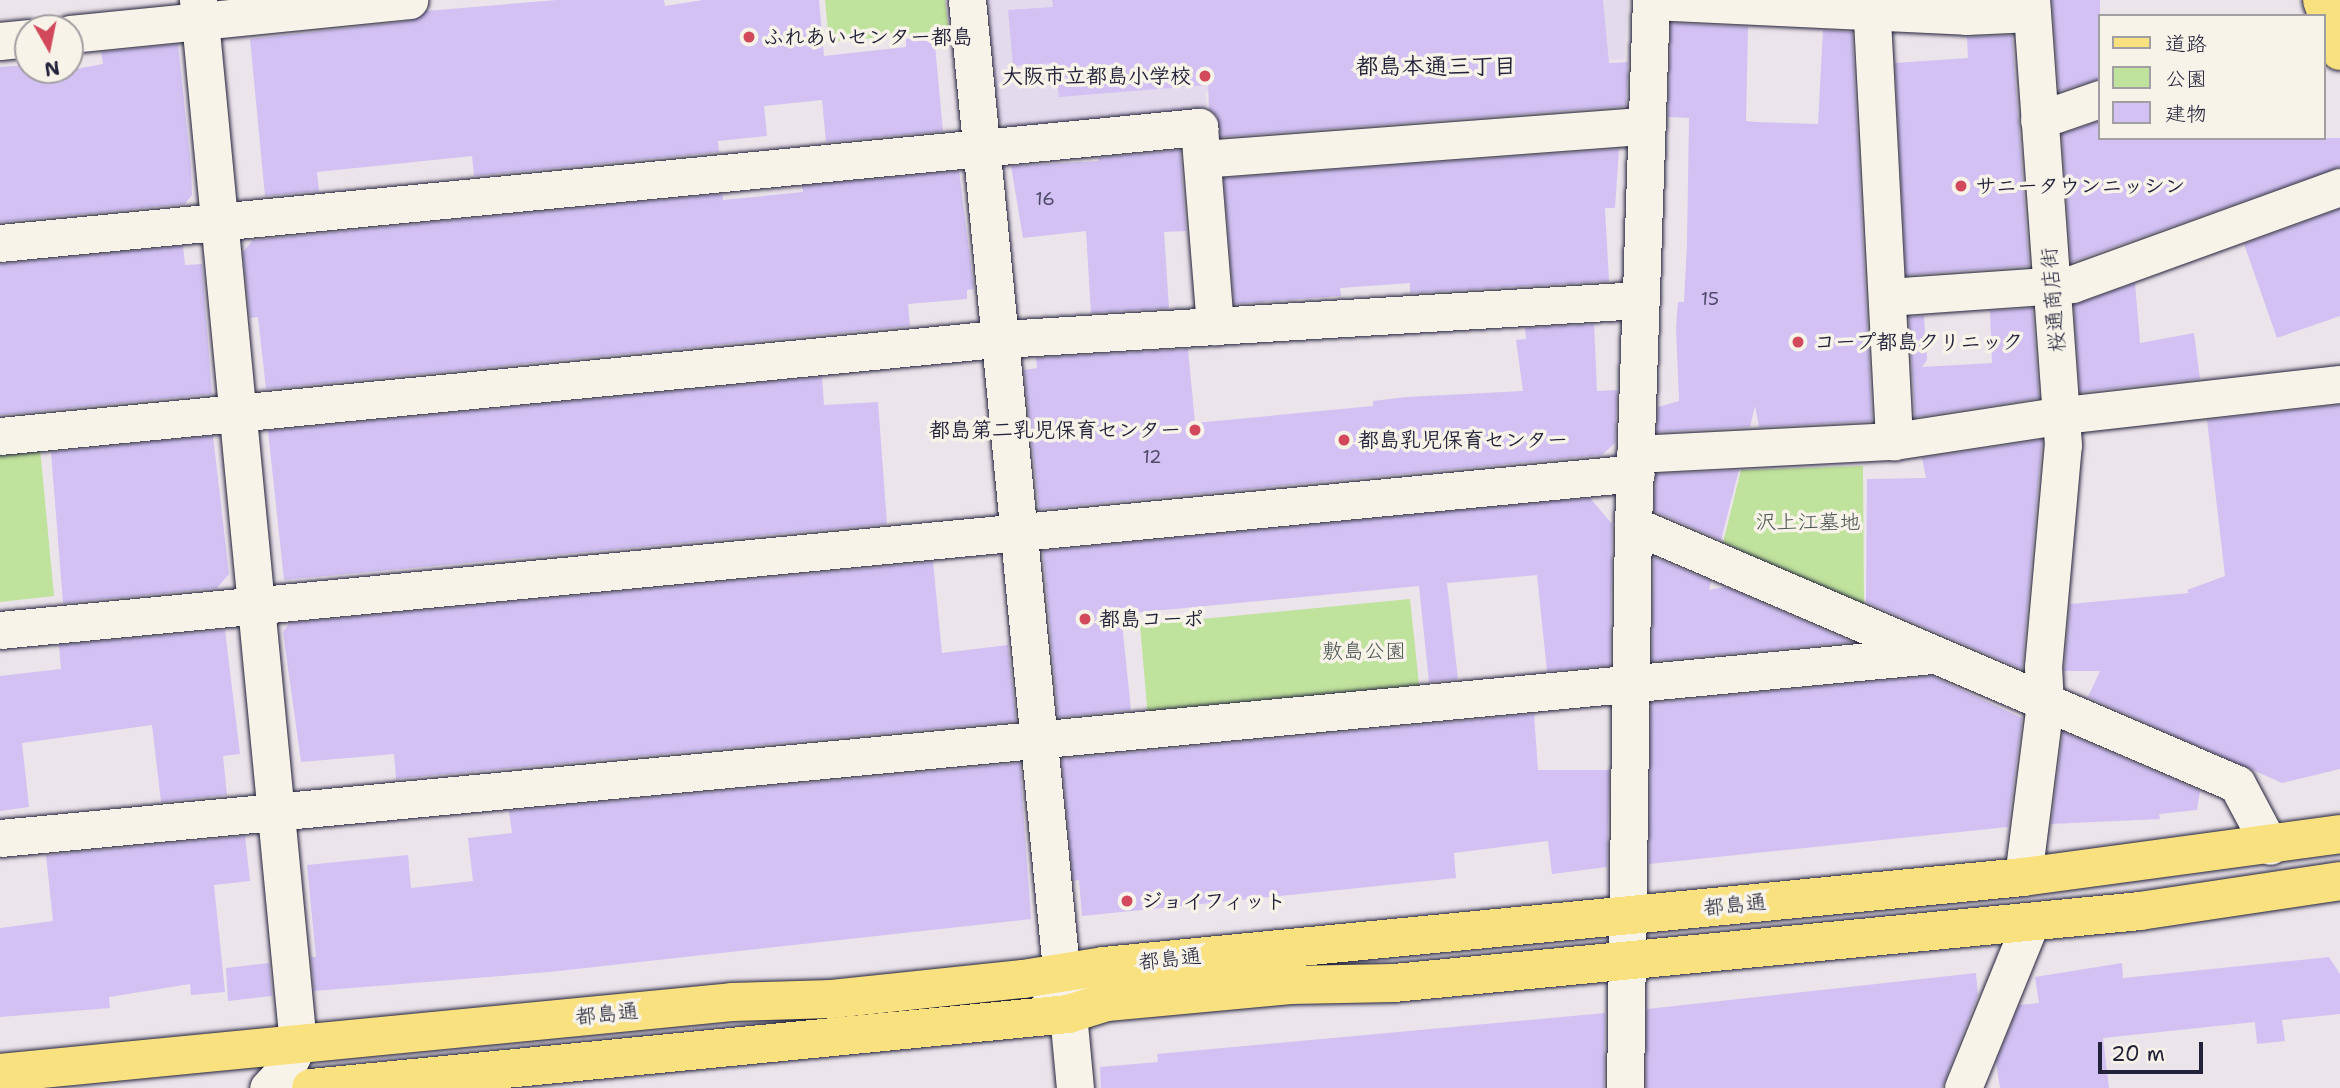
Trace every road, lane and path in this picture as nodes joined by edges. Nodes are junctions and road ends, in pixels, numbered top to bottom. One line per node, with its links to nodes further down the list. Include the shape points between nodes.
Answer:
1 (410, 0): 6 (street)
2 (967, 0): 11 (street)
3 (1651, 0): 4 (street); 10 (street)
4 (1872, 4): 5 (street, via 1966,16); 17 (street, via 1869,16)
5 (2032, 6): 9 (street, 桜通商店街)
6 (199, 10): 7 (street); 14 (street)
7 (84, 31)
8 (2098, 100): 9 (street)
9 (2039, 120): 16 (street, 桜通商店街)
10 (1646, 126): 12 (street); 18 (street)
11 (982, 148): 12 (street, via 1199,127); 14 (street); 20 (street)
12 (1202, 159): 19 (street)
13 (2340, 187): 16 (street, via 2071,284)
14 (219, 219): 15 (street); 22 (street)
15 (0, 243)
16 (2051, 286): 17 (street); 23 (street, 桜通商店街)
17 (1888, 298): 25 (street)
18 (1640, 300): 19 (street); 26 (street)
19 (1214, 326): 20 (street)
20 (1001, 339): 22 (street); 28 (street)
21 (2340, 384): 23 (street)
22 (237, 413): 24 (street); 29 (street)
23 (2063, 415): 25 (street); 33 (street, 桜通商店街)
24 (0, 436)
25 (1894, 441): 26 (street)
26 (1635, 464): 27 (street); 28 (street)
27 (1633, 525): 31 (street); 32 (street)
28 (1020, 531): 29 (street); 34 (street)
29 (256, 605): 30 (street); 35 (street)
30 (0, 630)
31 (1934, 655): 32 (street); 33 (street)
32 (1633, 682): 34 (street); 41 (street)
33 (2045, 704): 38 (street, via 2237,784); 39 (street, 桜通商店街)
34 (1041, 740): 35 (street); 44 (street)
35 (276, 814): 37 (street); 49 (street)
36 (2340, 834): 38 (main road, 都島通)
37 (0, 838)
38 (2270, 846): 39 (main road, 都島通)
39 (2023, 877): 41 (main road, 都島通)
40 (2340, 881): 42 (main road, 都島通, via 2264,895)
41 (1629, 915): 43 (street); 44 (main road, 都島通)
42 (2031, 921): 43 (main road, 都島通); 56 (street)
43 (1628, 960): 46 (main road, 都島通, via 1394,983 1290,985); 55 (street)
44 (1061, 970): 45 (main road, 都島通); 46 (street, via 1078,992)
45 (1023, 979): 47 (street, via 1053,992); 48 (main road, 都島通)
46 (1107, 1002): 47 (main road, 都島通)
47 (1068, 1014): 53 (main road, 都島通); 54 (street)
48 (337, 1040): 49 (main road, 都島通); 52 (street, via 313,1070)
49 (298, 1044): 50 (main road, 都島通); 51 (street, via 286,1069)
50 (0, 1073)
51 (268, 1088)
52 (306, 1088)
53 (311, 1088)
54 (1075, 1088)
55 (1625, 1088)
56 (1963, 1088)

